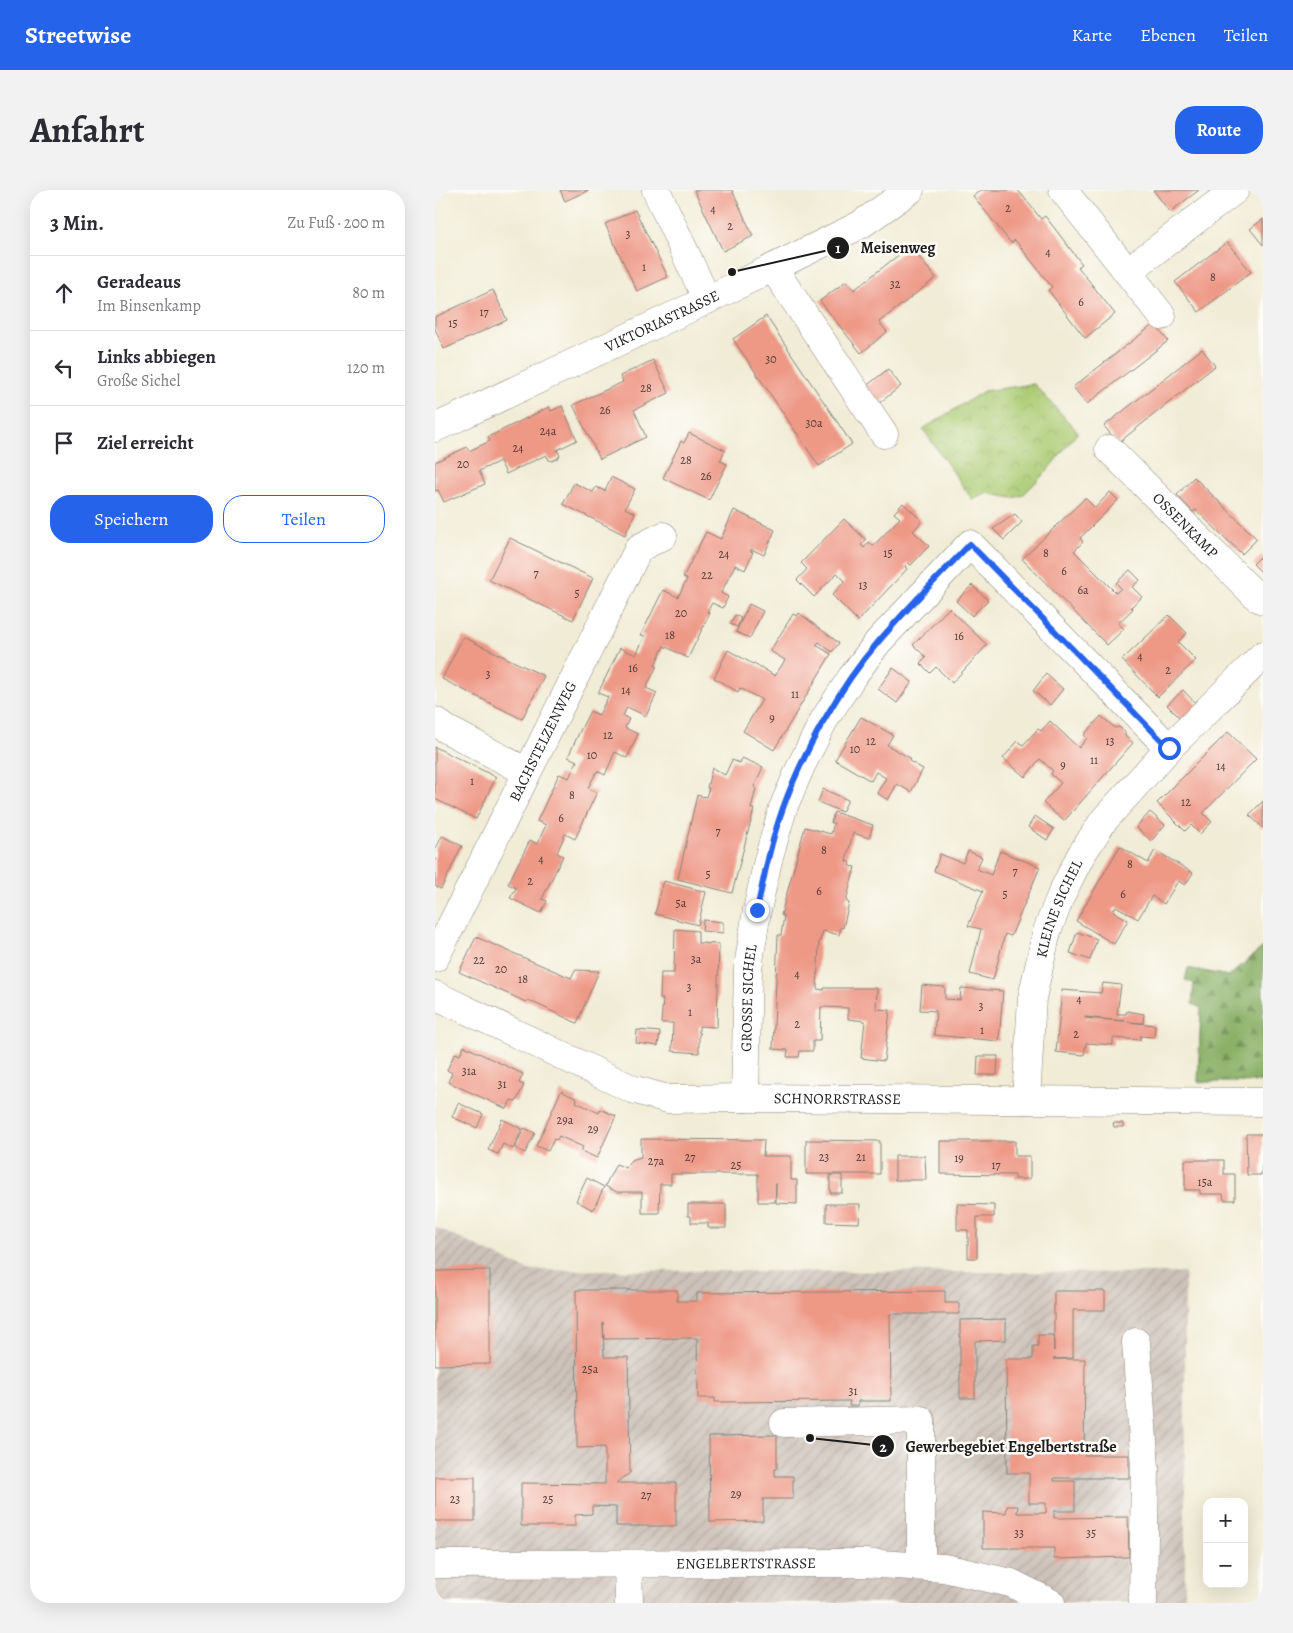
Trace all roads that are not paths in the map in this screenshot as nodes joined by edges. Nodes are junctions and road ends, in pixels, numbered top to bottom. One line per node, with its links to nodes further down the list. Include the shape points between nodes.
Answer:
1 (656, 190): 7 (street)
2 (910, 190): 5 (street, VIKTORIASTRASSE, via 860,225)
3 (1063, 190): 6 (street)
4 (1235, 190): 6 (street)
5 (773, 268): 7 (street, VIKTORIASTRASSE); 10 (street)
6 (1127, 272): 8 (street)
7 (707, 300): 9 (street, VIKTORIASTRASSE)
8 (1162, 316)
9 (435, 428)
10 (884, 434)
11 (1109, 449): 13 (street, OSSENKAMP)
12 (663, 536): 17 (street, BACHSTELZENWEG, via 639,548)
13 (1263, 600)
14 (1263, 655): 16 (street)
15 (435, 721): 17 (street)
16 (1169, 748): 20 (street, GROSSE SICHEL, via 970,544 878,642 852,677 824,720 783,808 757,910 748,968); 21 (street, KLEINE SICHEL, via 1104,820 1081,855 1056,908 1047,931 1032,998)
17 (527, 772): 18 (street, BACHSTELZENWEG)
18 (435, 958)
19 (435, 995): 20 (street, SCHNORRSTRASSE, via 632,1089 668,1099)
20 (745, 1098): 21 (street, SCHNORRSTRASSE)
21 (1026, 1100): 22 (street, SCHNORRSTRASSE)
22 (1263, 1102)
23 (1136, 1342): 30 (street, via 1145,1468)
24 (785, 1422): 27 (street, via 921,1420)
25 (435, 1564): 26 (street, ENGELBERTSTRASSE)
26 (628, 1564): 27 (street, ENGELBERTSTRASSE, via 863,1563); 28 (street)
27 (921, 1566): 29 (street, ENGELBERTSTRASSE, via 1011,1583)
28 (629, 1603)
29 (1051, 1603)
30 (1143, 1603)

